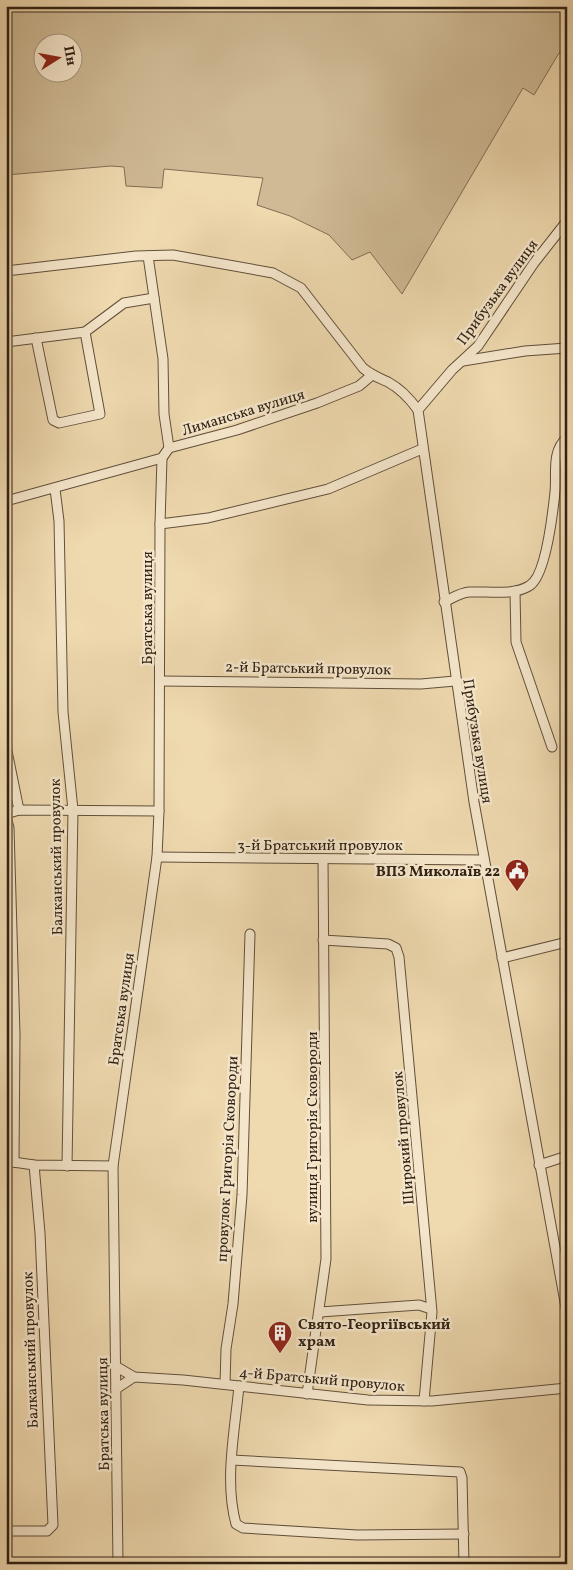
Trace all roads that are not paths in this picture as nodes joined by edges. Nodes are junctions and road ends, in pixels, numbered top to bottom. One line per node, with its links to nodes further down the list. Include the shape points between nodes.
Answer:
1 (567, 221): 9 (street, Прибузька вулиця, via 519,284 488,333)
2 (148, 256): 3 (street); 4 (street); 10 (street, via 190,257 286,278 302,288)
3 (6, 270)
4 (154, 298): 5 (street, via 124,303); 13 (street, via 163,359 164,414)
5 (85, 332): 6 (street); 6 (street, via 100,414 59,423 53,420)
6 (36, 338): 7 (street)
7 (6, 342)
8 (567, 348): 9 (street)
9 (463, 361): 11 (street, Прибузька вулиця)
10 (372, 375): 11 (street, via 403,392); 13 (street, Лиманська вулиця, via 359,386 318,403)
11 (418, 410): 14 (street, Прибузька вулиця)
12 (567, 438): 19 (street, via 556,455 548,541 539,573 533,584)
13 (169, 448): 15 (street, Лиманська вулиця)
14 (422, 449): 18 (street, via 328,489 200,520); 20 (street, Прибузька вулиця)
15 (162, 458): 16 (street); 18 (street, Братська вулиця)
16 (55, 489): 17 (street); 26 (street, Балканський провулок, via 59,521 63,712)
17 (6, 501)
18 (160, 524): 21 (street, Братська вулиця)
19 (515, 590): 20 (street, via 469,592); 24 (street, via 516,642)
20 (444, 602): 22 (street, Прибузька вулиця)
21 (161, 681): 22 (street, 2-й Братський провулок, via 421,684); 27 (street, Братська вулиця)
22 (455, 681): 31 (street, Прибузька вулиця)
23 (6, 746): 25 (street)
24 (552, 747)
25 (19, 810): 26 (street); 28 (street)
26 (72, 810): 27 (street); 40 (street, Балканський провулок)
27 (159, 811): 29 (street, Братська вулиця)
28 (6, 816): 37 (street, via 13,959)
29 (156, 857): 30 (street, 3-й Братський провулок); 41 (street, Братська вулиця)
30 (323, 859): 31 (street, 3-й Братський провулок); 33 (street, вулиця Григорія Сковороди)
31 (484, 860): 35 (street, Прибузька вулиця)
32 (250, 934): 47 (street, провулок Григорія Сковороди, via 242,1196)
33 (323, 940): 42 (street, Широкий провулок, via 388,944 398,951); 43 (street, вулиця Григорія Сковороди, via 326,1247)
34 (567, 942): 35 (street)
35 (502, 958): 38 (street, Прибузька вулиця)
36 (567, 1156): 38 (street)
37 (10, 1162): 39 (street)
38 (539, 1165): 44 (street, Прибузька вулиця)
39 (34, 1166): 40 (street); 54 (street, Балканський провулок, via 53,1525 47,1531)
40 (67, 1166): 41 (street)
41 (113, 1166): 45 (street, Братська вулиця)
42 (431, 1309): 43 (street, via 419,1305); 52 (street, Широкий провулок)
43 (320, 1312): 51 (street, вулиця Григорія Сковороди)
44 (567, 1313)
45 (117, 1367): 46 (street, 4-й Братський провулок); 50 (street, Братська вулиця)
46 (134, 1377): 47 (street, 4-й Братський провулок); 50 (street)
47 (225, 1384): 48 (street, 4-й Братський провулок)
48 (239, 1386): 51 (street, 4-й Братський провулок); 53 (street)
49 (567, 1388): 52 (street, 4-й Братський провулок)
50 (116, 1389): 56 (street, Братська вулиця)
51 (307, 1394): 52 (street, 4-й Братський провулок)
52 (424, 1401)
53 (232, 1460): 55 (street, via 460,1472); 55 (street, via 233,1513 236,1524 243,1528 357,1534)
54 (6, 1531)
55 (464, 1534): 57 (street)
56 (118, 1564)
57 (464, 1564)

